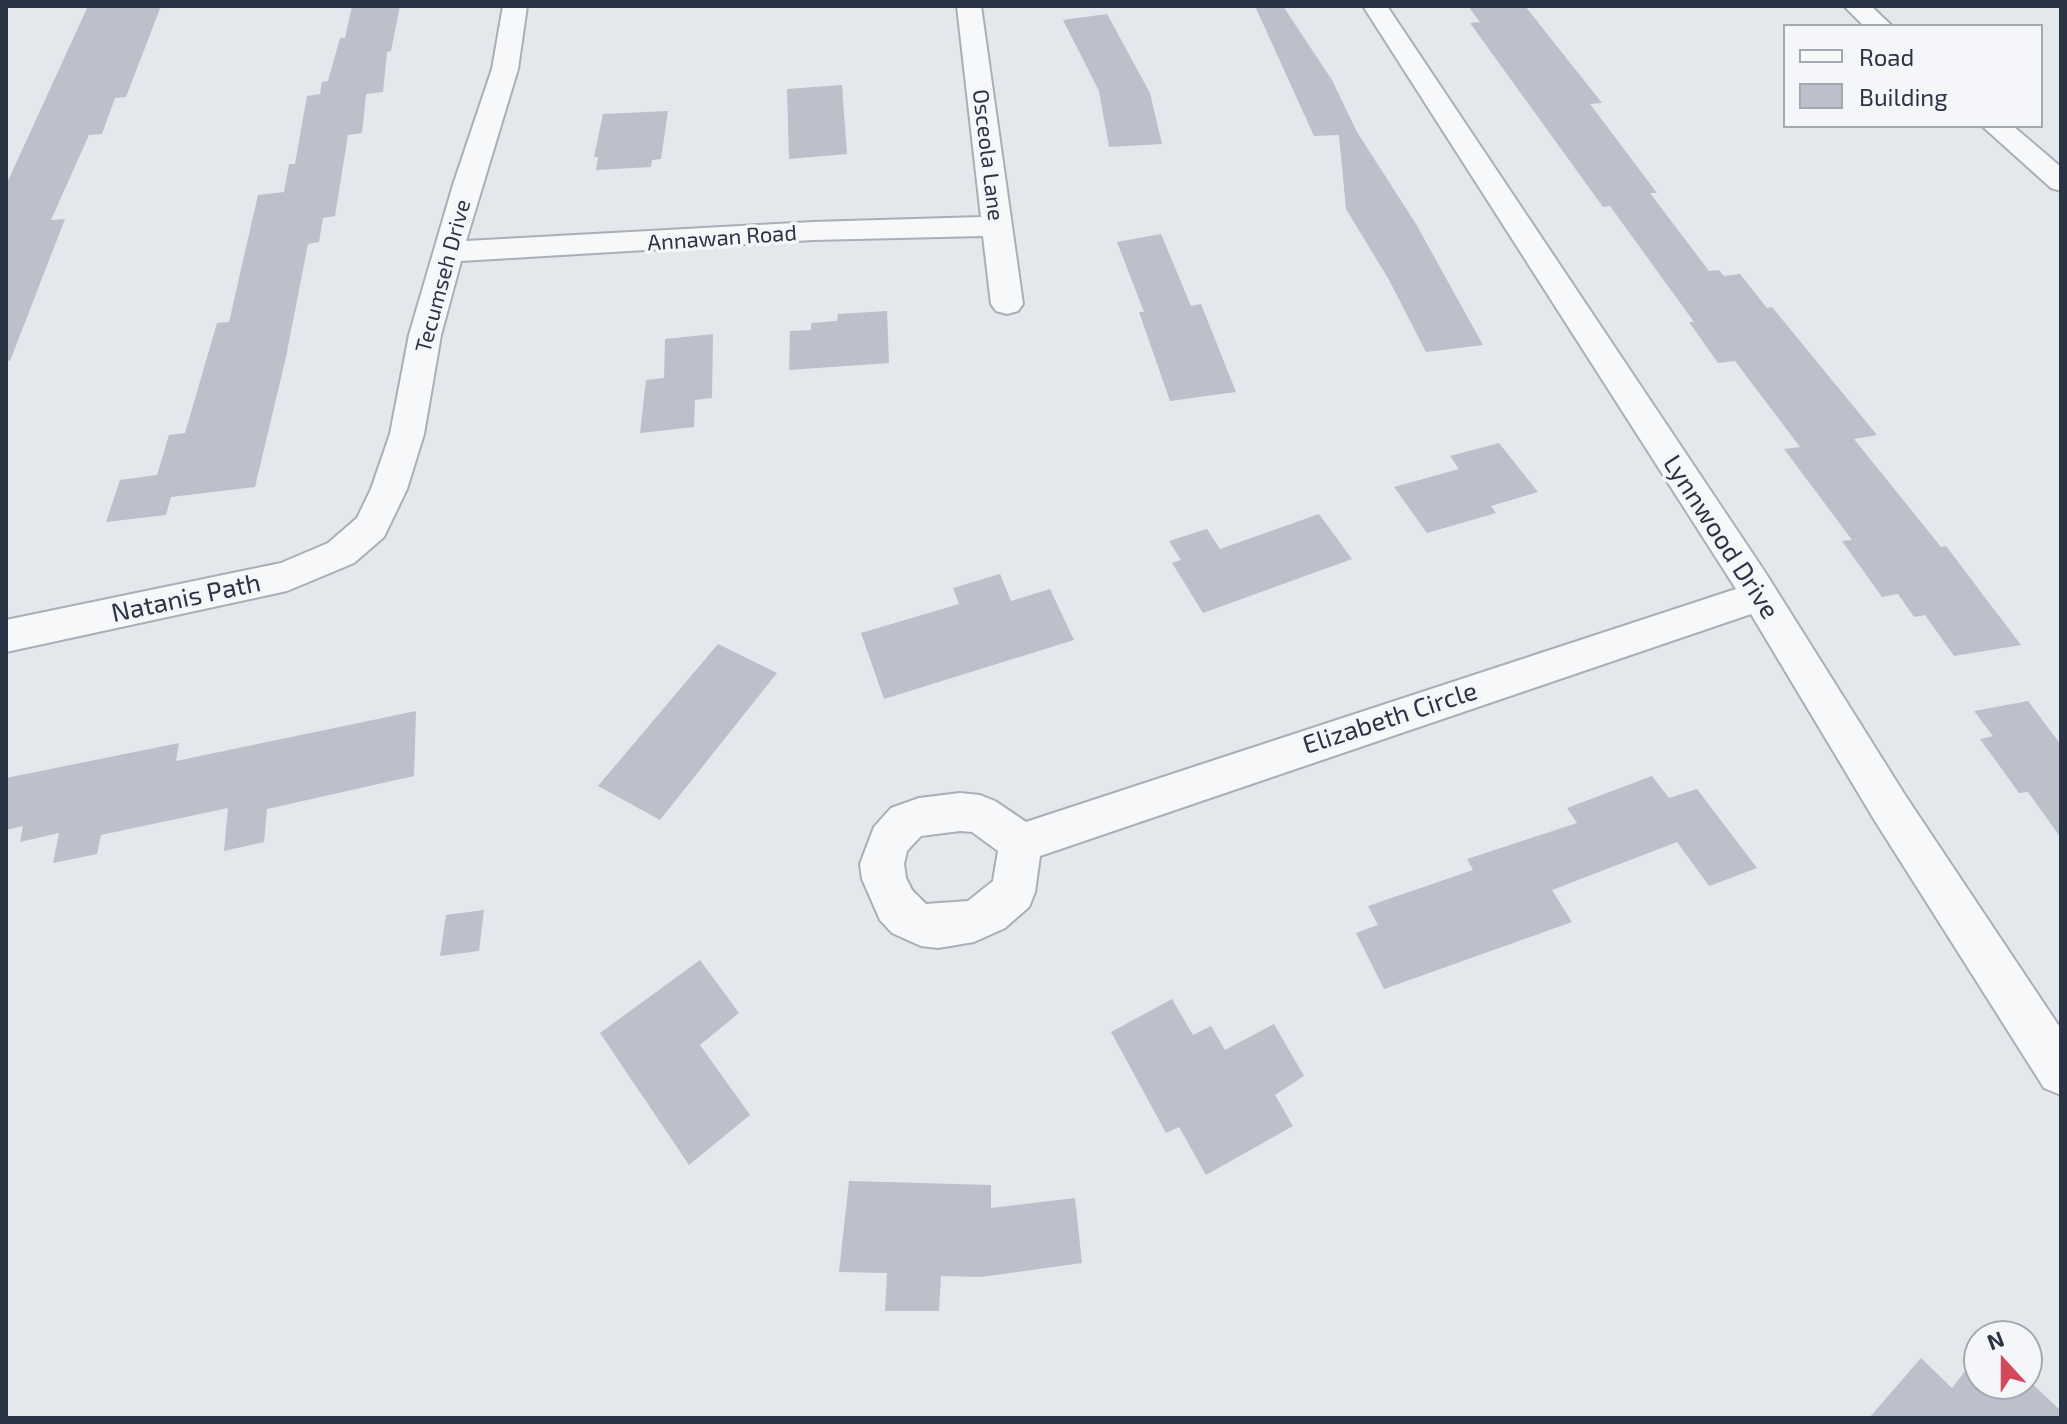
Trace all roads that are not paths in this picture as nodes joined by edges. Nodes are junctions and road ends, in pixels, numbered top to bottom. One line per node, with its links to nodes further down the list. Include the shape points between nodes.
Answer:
1 (515, 6): 9 (street, Tecumseh Drive, via 505,69)
2 (969, 6): 8 (street, Osceola Lane)
3 (1375, 6): 12 (street, Lynnwood Drive)
4 (1856, 6): 5 (street)
5 (1877, 24)
6 (1998, 128): 7 (street)
7 (2061, 182)
8 (997, 226): 9 (street, Annawan Road); 10 (street, Osceola Lane)
9 (448, 252): 11 (street, Tecumseh Drive, via 425,335 407,434 379,514)
10 (1007, 304)
11 (358, 540): 13 (street, Natanis Path, via 325,562 258,584)
12 (1760, 596): 14 (street, Elizabeth Circle); 15 (street, Lynnwood Drive)
13 (6, 636)
14 (1021, 843)
15 (2061, 1071)

